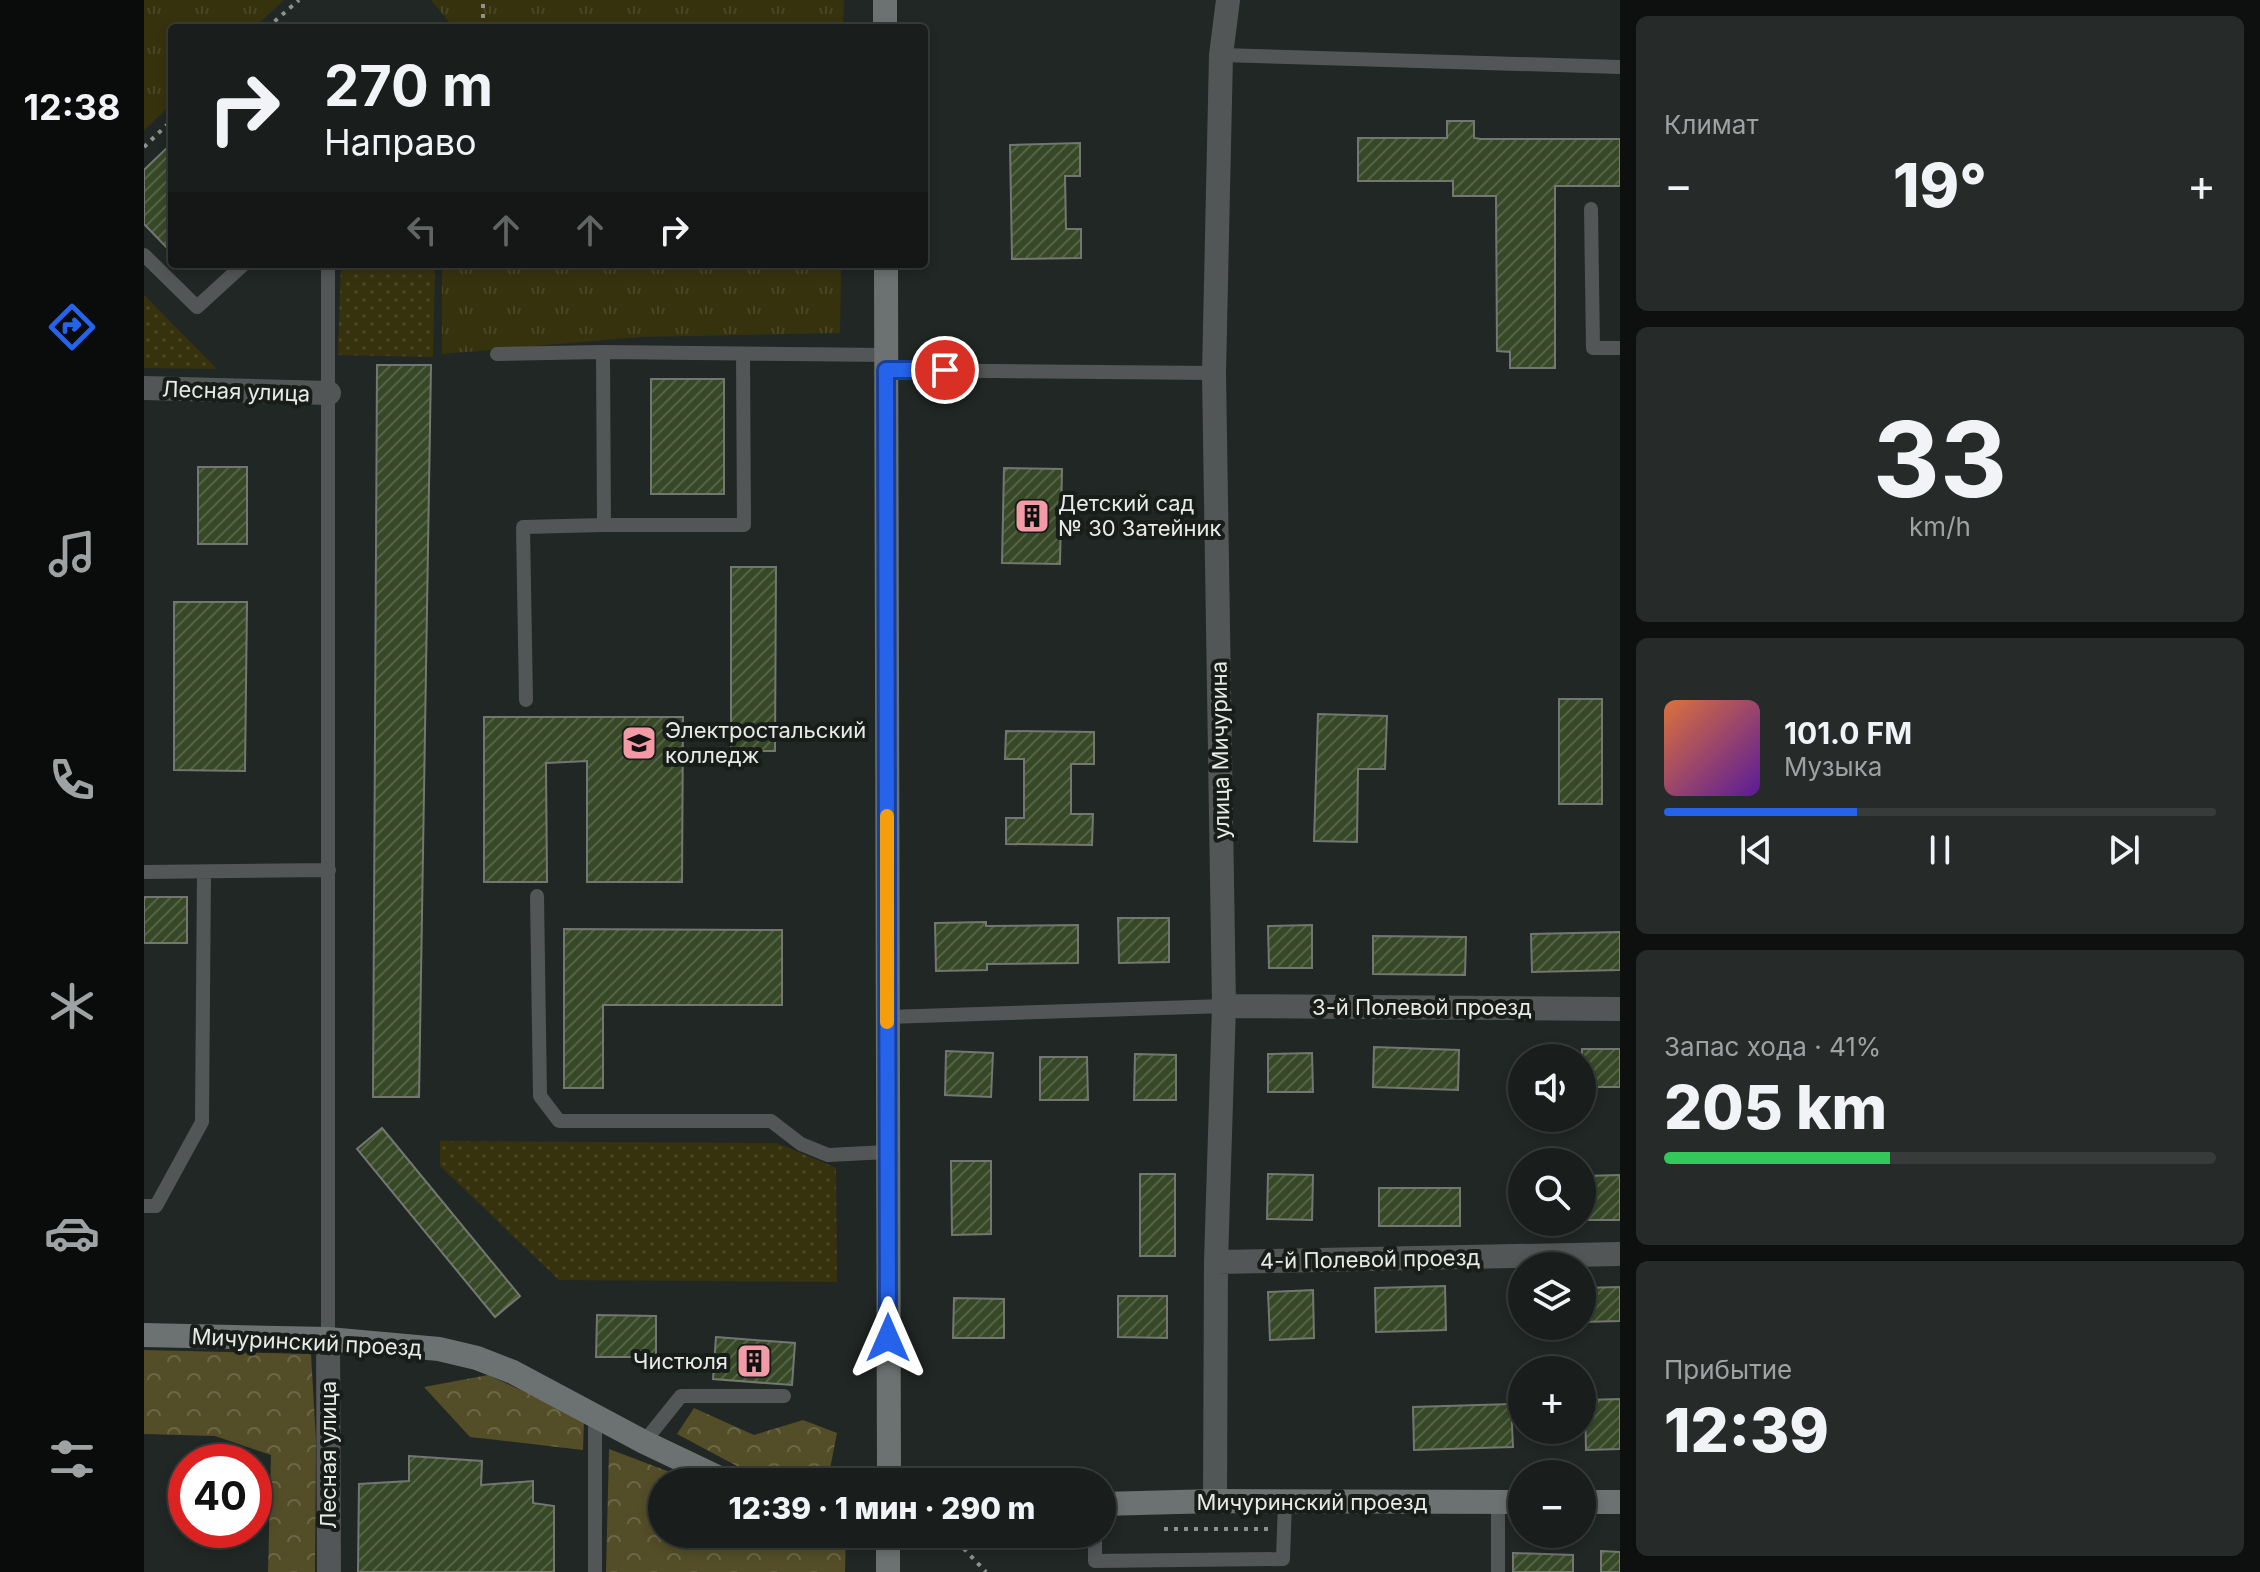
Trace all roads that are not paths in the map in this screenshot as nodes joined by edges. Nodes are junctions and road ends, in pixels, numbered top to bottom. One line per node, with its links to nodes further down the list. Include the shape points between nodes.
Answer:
1 (885, 0): 3 (street)
2 (1228, 0): 4 (street, улица Мичурина)
3 (885, 24)
4 (1221, 55): 5 (lane); 16 (street, улица Мичурина)
5 (1620, 67)
6 (1591, 209): 11 (lane, via 1593,348)
7 (144, 255): 8 (lane, via 197,307)
8 (240, 268)
9 (328, 268): 18 (lane)
10 (886, 268): 15 (street)
11 (1620, 348)
12 (603, 352): 13 (lane); 14 (lane); 19 (lane)
13 (497, 354)
14 (743, 354): 15 (lane); 19 (lane, via 744,525)
15 (886, 362): 16 (lane); 27 (street)
16 (1214, 373): 25 (street, улица Мичурина)
17 (144, 388): 18 (street, Лесная улица)
18 (329, 393): 21 (lane)
19 (604, 525): 20 (lane, via 523,527)
20 (526, 700)
21 (329, 870): 23 (lane); 33 (lane)
22 (144, 872): 23 (lane)
23 (204, 872): 29 (lane, via 202,1122 156,1206)
24 (537, 896): 28 (lane, via 540,1096 559,1121 771,1121 801,1144 828,1155)
25 (1224, 1006): 26 (street, 3-й Полевой проезд); 27 (lane); 31 (street, улица Мичурина)
26 (1620, 1009)
27 (887, 1017): 28 (street)
28 (888, 1152): 38 (street)
29 (144, 1206)
30 (1620, 1254): 31 (street, 4-й Полевой проезд)
31 (1216, 1262): 39 (street, улица Мичурина)
32 (144, 1335): 33 (street, Мичуринский проезд)
33 (328, 1339): 35 (street, Мичуринский проезд, via 439,1349 477,1358); 49 (street, Лесная улица)
34 (784, 1396): 36 (lane, via 681,1396)
35 (595, 1414): 36 (street, Мичуринский проезд); 50 (lane)
36 (644, 1442): 37 (street, Мичуринский проезд)
37 (699, 1468)
38 (889, 1468)
39 (1215, 1501): 40 (street, Мичуринский проезд); 44 (street, Мичуринский проезд)
40 (1285, 1501): 41 (street, Мичуринский проезд); 47 (lane)
41 (1508, 1502)
42 (1596, 1502): 43 (street)
43 (1620, 1502)
44 (1116, 1504)
45 (1508, 1514): 52 (lane)
46 (888, 1548): 51 (street)
47 (1282, 1565): 48 (lane)
48 (1095, 1567)
49 (329, 1572)
50 (595, 1572)
51 (888, 1572)
52 (1498, 1572)

